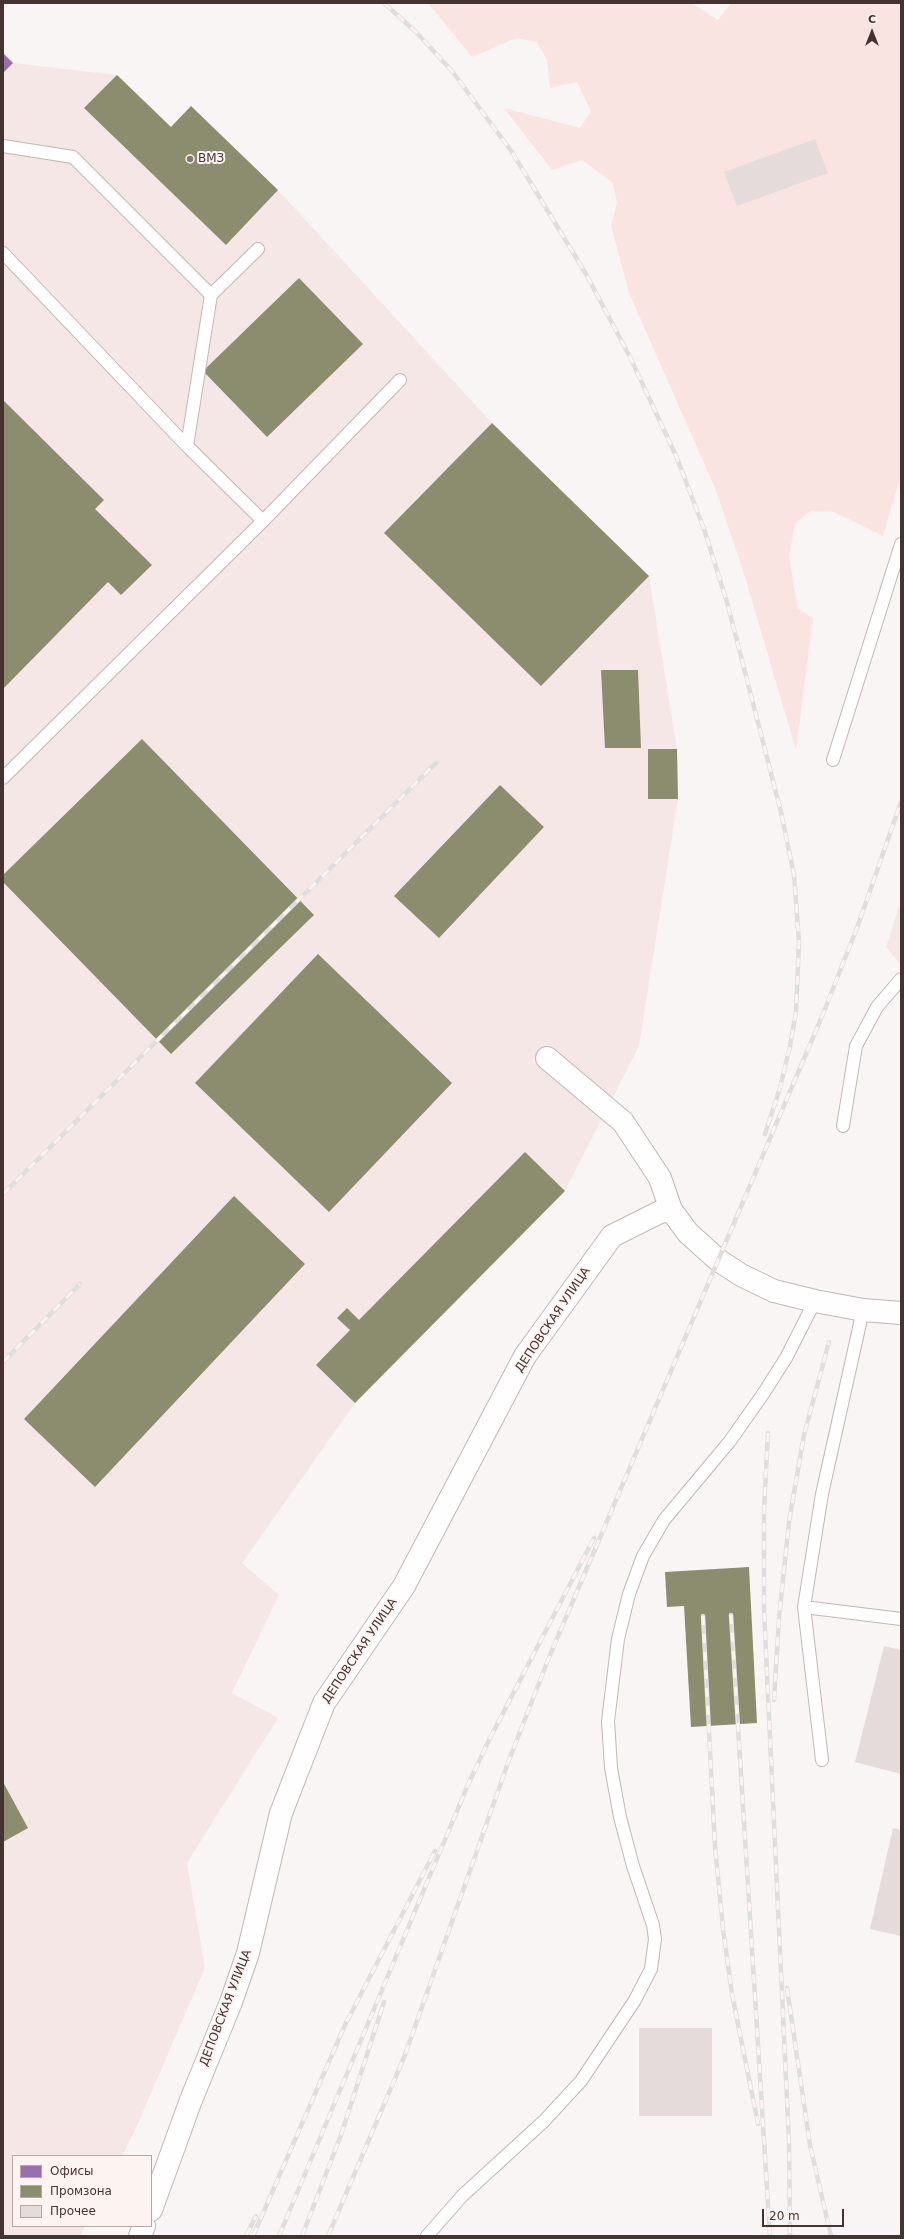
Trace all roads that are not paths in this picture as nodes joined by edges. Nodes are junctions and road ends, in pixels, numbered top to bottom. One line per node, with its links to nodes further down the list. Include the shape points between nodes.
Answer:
1 (3, 146): 4 (lane, via 73,158)
2 (258, 249): 4 (lane)
3 (3, 253): 6 (lane)
4 (211, 295): 6 (lane)
5 (400, 380): 7 (lane)
6 (187, 446): 7 (lane)
7 (263, 521): 10 (lane)
8 (901, 544): 9 (lane)
9 (833, 760)
10 (3, 778)
11 (901, 979): 13 (lane, via 877,1008 856,1046)
12 (547, 1058): 14 (street, via 623,1122 660,1178)
13 (843, 1126)
14 (671, 1210): 15 (street, via 688,1233 718,1260 774,1290); 21 (street, ДЕПОВСКАЯ УЛИЦА, via 660,1212 612,1236 525,1356 404,1586 324,1703 281,1813 248,1953)
15 (815, 1301): 16 (street); 22 (lane, via 786,1358 763,1394 720,1453 664,1520 643,1556 629,1594 618,1639 608,1721 611,1768 620,1817 653,1925 655,1939 651,1969 635,2000 581,2082 544,2121 462,2196)
16 (864, 1310): 17 (street); 18 (lane, via 822,1494)
17 (901, 1312)
18 (804, 1608): 19 (lane); 20 (lane)
19 (901, 1619)
20 (822, 1760)
21 (152, 2207)
22 (427, 2236)

